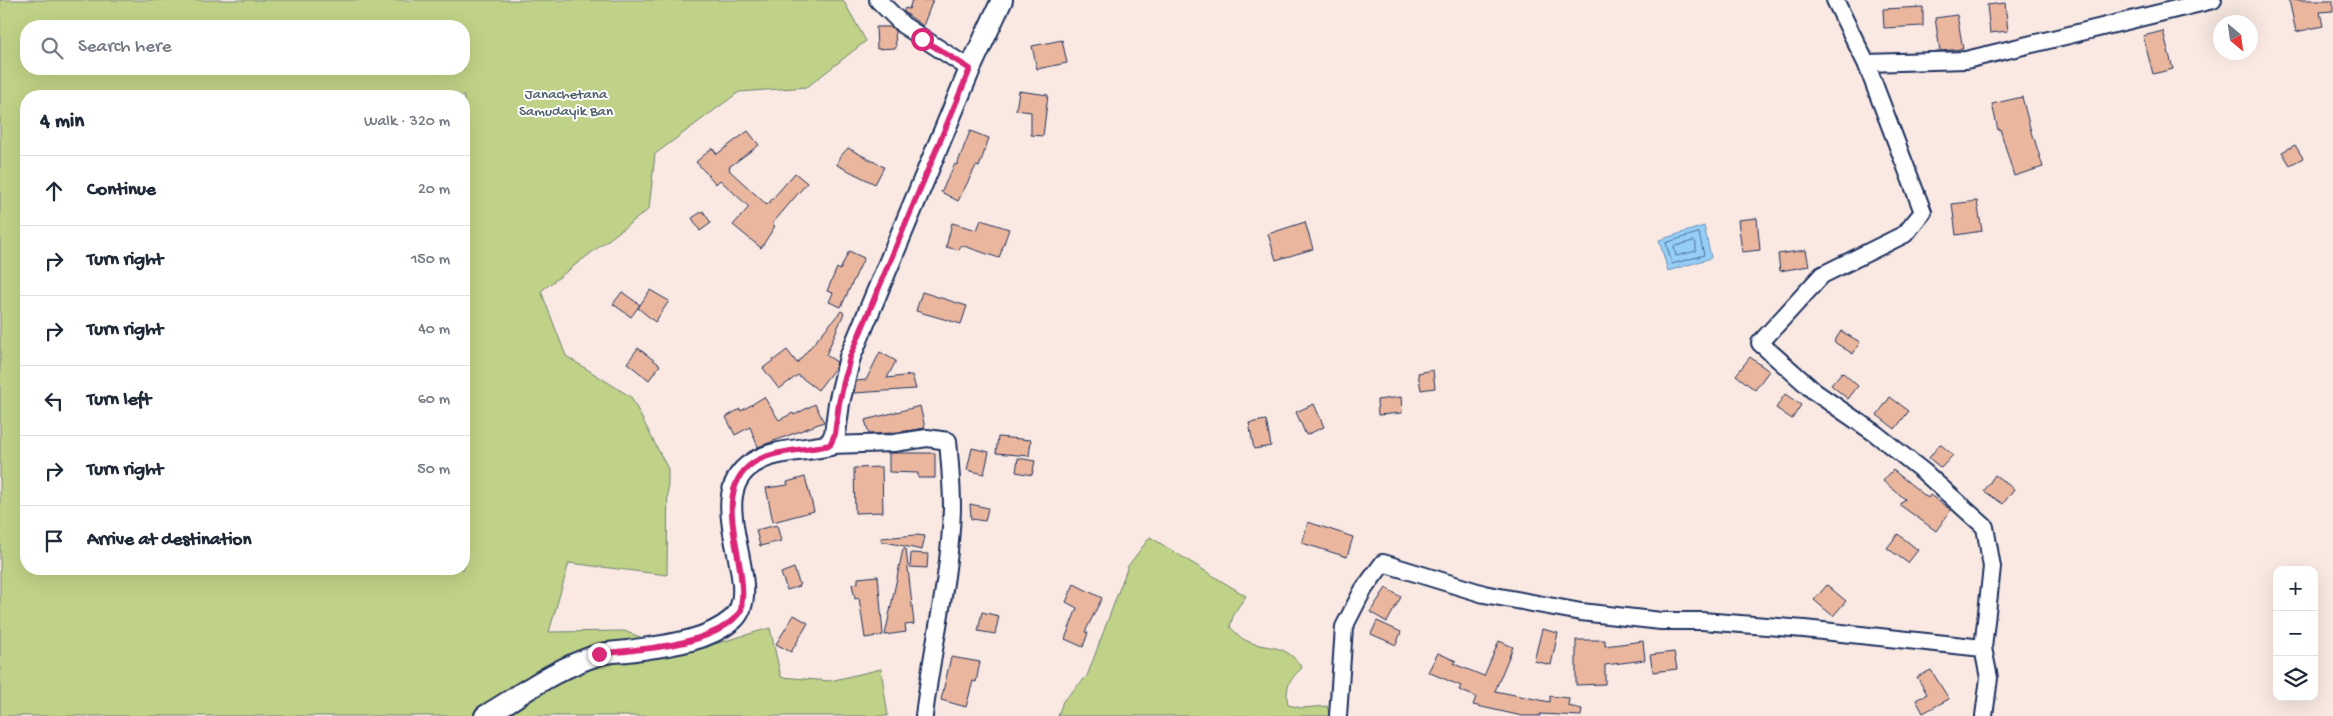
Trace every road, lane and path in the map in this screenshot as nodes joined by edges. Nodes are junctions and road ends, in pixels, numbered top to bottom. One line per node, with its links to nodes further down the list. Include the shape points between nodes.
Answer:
1 (878, 0): 6 (street, via 909,30)
2 (1002, 0): 6 (street)
3 (1835, 0): 5 (street)
4 (2213, 0): 5 (street, via 1966,60)
5 (1866, 63): 8 (street, via 1923,212 1906,234 1822,275 1760,344 1815,392 1924,472 1985,527 1992,567)
6 (970, 69): 7 (street, via 850,357)
7 (830, 445): 9 (street, via 794,450 754,462 740,473 734,486 731,521 743,586 741,610 732,620 717,630 664,646 599,654 548,676); 10 (street, via 894,443 927,438 948,441 952,511)
8 (1983, 648): 11 (street, via 1804,629 1661,621 1581,612 1484,594 1383,563 1363,590 1344,627); 12 (street, via 1989,678)
9 (485, 716)
10 (924, 716)
11 (1338, 716)
12 (1984, 716)

